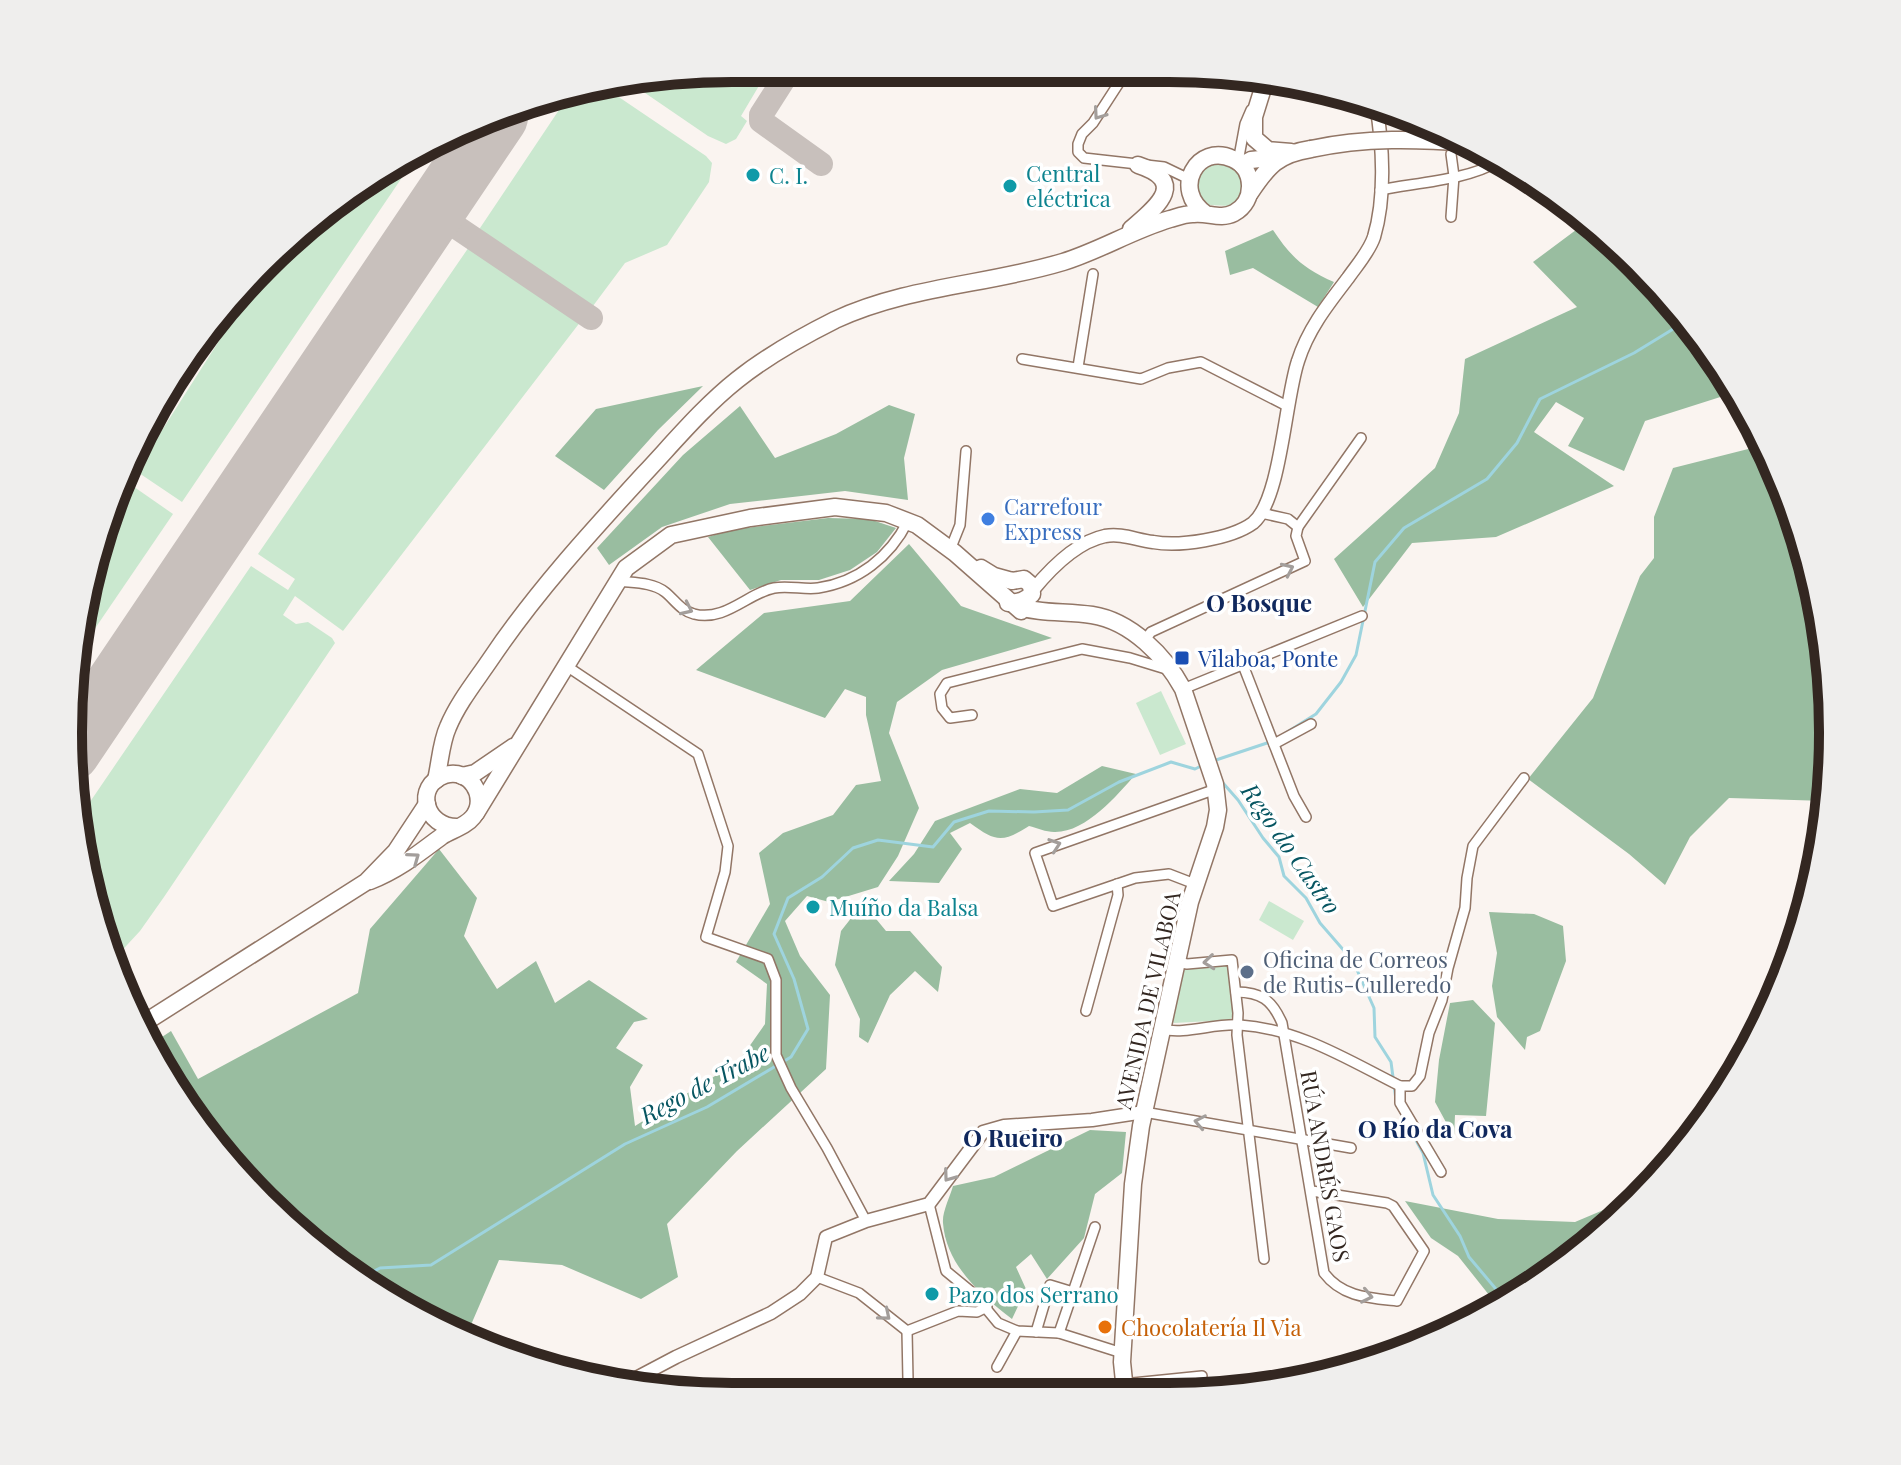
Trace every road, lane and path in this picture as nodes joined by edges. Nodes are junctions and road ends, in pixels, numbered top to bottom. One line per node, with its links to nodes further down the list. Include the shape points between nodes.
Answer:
1 (1120, 82): 9 (street, one-way to 9, via 1082,134 1078,152 1084,158)
2 (1262, 89): 8 (street, via 1245,124)
3 (1263, 89): 7 (highway, via 1254,138 1268,150)
4 (1378, 117): 13 (street)
5 (1437, 141): 7 (highway, bridge, via 1340,143)
6 (1451, 154): 11 (street)
7 (1286, 155): 8 (highway); 14 (highway)
8 (1240, 163): 12 (highway, via 1222,155 1205,159); 14 (highway, via 1249,178)
9 (1138, 165): 12 (street, via 1164,167); 17 (highway, via 1161,175 1164,197)
10 (1490, 167): 11 (street)
11 (1454, 176): 13 (street); 16 (street)
12 (1189, 182): 15 (highway, via 1193,202); 17 (highway, via 1165,211)
13 (1380, 190): 21 (street, via 1374,238 1305,341)
14 (1249, 194): 15 (highway, via 1232,214)
15 (1206, 214): 17 (highway, via 1190,213)
16 (1451, 217)
17 (1121, 238): 44 (highway, via 1064,262 873,305 779,350 737,380 598,524 524,610 464,697 449,746)
18 (1093, 274): 20 (street)
19 (1022, 359): 20 (street)
20 (1078, 367): 21 (street, via 1141,379 1201,362)
21 (1287, 406): 24 (street, via 1273,484)
22 (1361, 438): 26 (street)
23 (966, 451): 27 (street, via 960,525)
24 (1261, 513): 26 (street); 30 (street, via 1239,530 1180,543 1105,536)
25 (912, 523): 27 (highway); 28 (highway); 29 (highway, via 886,513 835,507 750,518 671,535 626,568); 29 (street, one-way to 25, via 650,585 692,614 711,615 773,588 817,588 853,578 888,554); 31 (highway)
26 (1298, 527): 35 (street, one-way to 26, via 1305,561)
27 (952, 545): 30 (highway, via 994,576)
28 (960, 569): 31 (highway, via 993,596); 34 (highway, via 991,600 1013,612)
29 (618, 581): 37 (highway)
30 (1026, 586): 31 (highway, via 1022,602); 32 (highway, via 1037,600)
31 (1013, 604): 32 (highway); 34 (highway)
32 (1094, 615): 34 (highway); 35 (highway)
33 (1362, 616): 38 (street)
34 (1061, 619)
35 (1140, 638): 36 (street, via 1138,650); 39 (highway, AVENIDA DE VILABOA)
36 (1110, 654): 39 (street, via 1163,668); 40 (street, via 1082,649 947,683 940,694 942,708 950,718)
37 (565, 665): 42 (highway); 69 (street, via 698,754 728,846 706,937 768,959 776,980 776,1055)
38 (1243, 665): 39 (street); 43 (street)
39 (1179, 683): 46 (highway, AVENIDA DE VILABOA)
40 (972, 715)
41 (1311, 724): 43 (street)
42 (518, 744): 44 (highway, via 475,773); 48 (highway)
43 (1274, 744): 49 (street)
44 (450, 777): 47 (highway, via 430,787); 48 (highway, via 476,787)
45 (1524, 778): 61 (street, via 1473,846 1465,908 1420,1076 1412,1086)
46 (1215, 786): 52 (street, one-way to 46, via 1053,906 1035,853); 53 (highway, AVENIDA DE VILABOA, via 1215,827)
47 (427, 804): 50 (highway, via 441,824); 51 (highway, via 396,851)
48 (476, 813): 50 (highway)
49 (1306, 817)
50 (458, 827): 51 (highway, one-way to 50, via 394,872)
51 (366, 882): 57 (highway)
52 (1117, 884): 53 (street, via 1169,874); 56 (street)
53 (1195, 884): 54 (highway, AVENIDA DE VILABOA)
54 (1177, 962): 55 (street, one-way to 54, via 1232,960); 59 (highway, AVENIDA DE VILABOA)
55 (1236, 992): 58 (street); 60 (street, via 1254,992 1268,1000)
56 (1086, 1011)
57 (149, 1020)
58 (1237, 1025): 59 (street); 60 (street); 63 (street)
59 (1161, 1029): 62 (highway, AVENIDA DE VILABOA)
60 (1284, 1031): 61 (street); 64 (street, RÚA ANDRÉS GAOS)
61 (1400, 1086): 66 (street, via 1400,1103)
62 (1144, 1112): 63 (street, one-way to 62); 68 (street, one-way to 68, via 983,1132); 79 (highway, AVENIDA DE VILABOA, via 1133,1184)
63 (1247, 1132): 64 (street); 71 (street)
64 (1304, 1142): 65 (street); 67 (street, RÚA ANDRÉS GAOS)
65 (1351, 1148)
66 (1441, 1172)
67 (1312, 1191): 67 (street, RÚA ANDRÉS GAOS, one-way to 67, via 1324,1273 1335,1287 1397,1301 1424,1251 1393,1206)
68 (929, 1204): 69 (street); 74 (street, via 946,1271)
69 (866, 1221): 72 (street, via 826,1237)
70 (1095, 1227): 73 (street)
71 (1264, 1259)
72 (817, 1277): 75 (street, one-way to 75, via 859,1293); 81 (street, via 771,1313)
73 (1073, 1292): 77 (street, via 1050,1285); 78 (street)
74 (987, 1307): 75 (street, via 958,1311); 76 (street, via 998,1323)
75 (907, 1331): 83 (street)
76 (1017, 1331): 77 (street); 80 (street)
77 (1036, 1332): 78 (street)
78 (1059, 1333): 79 (street)
79 (1122, 1353): 84 (highway, AVENIDA DE VILABOA)
80 (997, 1367)
81 (640, 1376)
82 (1202, 1376): 85 (street)
83 (907, 1383)
84 (1124, 1383)
85 (1156, 1383)

